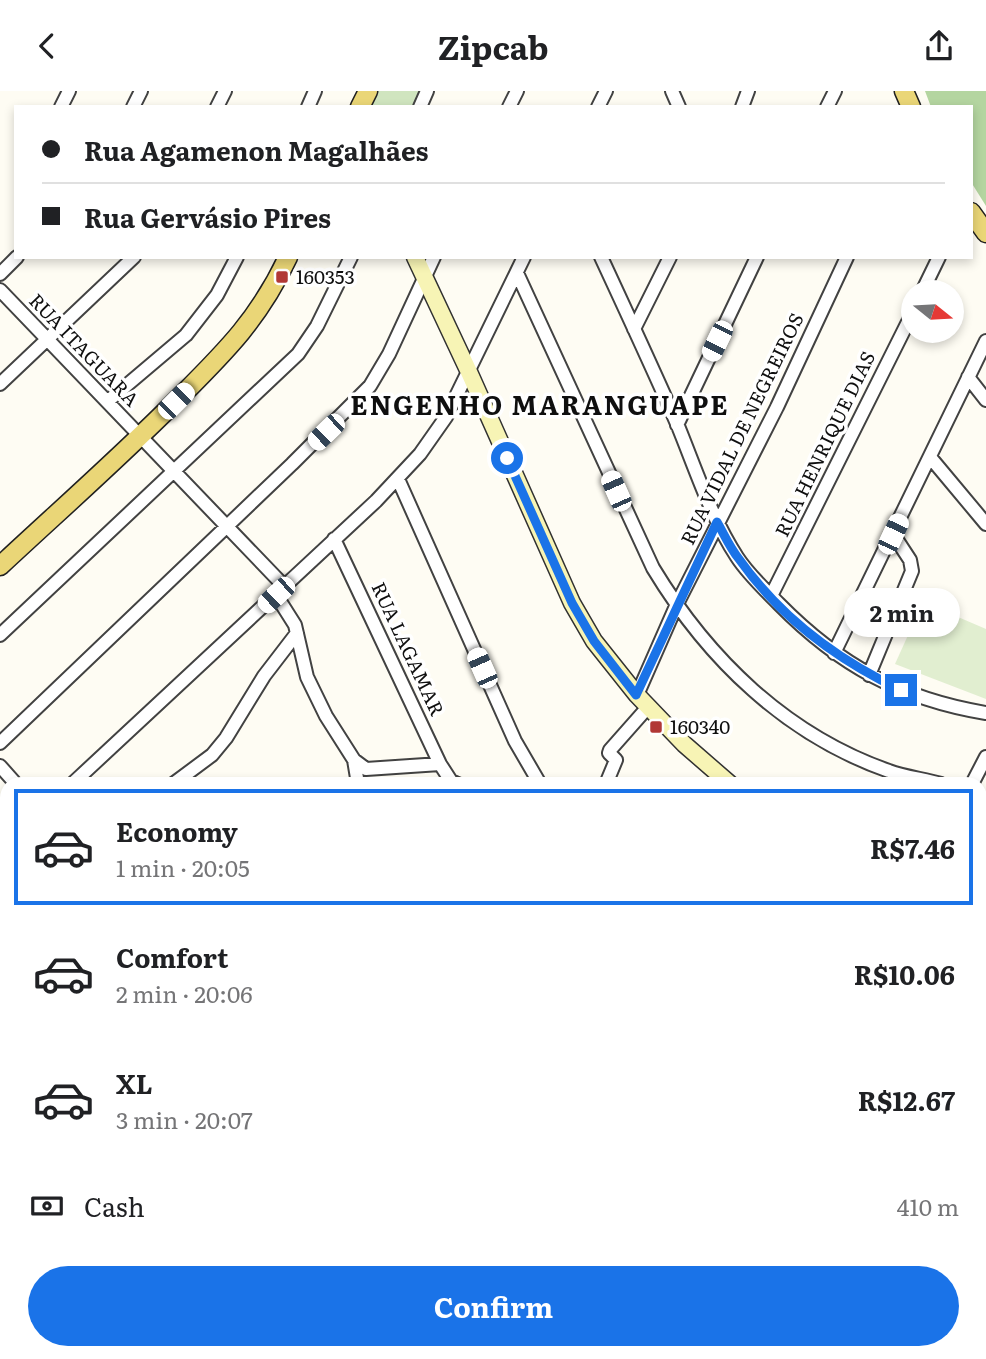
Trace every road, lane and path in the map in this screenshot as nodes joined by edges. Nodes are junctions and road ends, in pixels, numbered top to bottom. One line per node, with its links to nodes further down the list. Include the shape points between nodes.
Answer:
1 (973, 215): 2 (main road)
2 (986, 233)
3 (15, 259): 17 (street)
4 (132, 259): 23 (street)
5 (236, 259): 29 (street, via 217,295 186,335)
6 (288, 259): 31 (main road, via 247,328)
7 (350, 259): 33 (street, via 299,354)
8 (416, 259): 18 (street)
9 (433, 259): 18 (street)
10 (523, 259): 16 (street)
11 (602, 259): 21 (street)
12 (669, 259): 21 (street)
13 (756, 259): 30 (street)
14 (846, 259): 35 (street, RUA VIDAL DE NEGREIROS)
15 (938, 259): 19 (street)
16 (517, 273): 25 (street); 43 (street, via 632,525)
17 (0, 274)
18 (424, 277): 25 (street); 37 (street, via 370,386)
19 (928, 280)
20 (0, 290): 23 (street, RUA ITAGUARA)
21 (634, 329): 30 (street)
22 (901, 336): 42 (street, RUA HENRIQUE DIAS)
23 (46, 340): 27 (street); 29 (street, RUA ITAGUARA)
24 (986, 341): 26 (street)
25 (469, 372): 34 (street, via 446,417); 48 (street, via 572,603 594,641)
26 (968, 377): 28 (street); 32 (street)
27 (0, 384)
28 (986, 400)
29 (108, 401): 31 (street, RUA ITAGUARA)
30 (677, 425): 35 (street)
31 (141, 437): 33 (street, RUA ITAGUARA); 40 (main road)
32 (930, 457): 36 (street); 38 (street)
33 (173, 471): 37 (street, RUA ITAGUARA); 45 (street)
34 (398, 479): 39 (street); 58 (street, via 515,741)
35 (717, 522): 42 (street, via 737,558); 43 (street, RUA VIDAL DE NEGREIROS)
36 (986, 524)
37 (227, 526): 41 (street, RUA ITAGUARA); 51 (street)
38 (893, 534): 46 (street); 47 (street, via 912,571)
39 (334, 539): 41 (street); 54 (street, RUA LAGAMAR)
40 (0, 566)
41 (280, 591): 44 (street, RUA ITAGUARA); 55 (street)
42 (771, 596): 46 (street)
43 (677, 604): 48 (street, RUA VIDAL DE NEGREIROS); 61 (street, via 737,675 807,733 889,771)
44 (297, 633): 53 (street, RUA ITAGUARA, via 307,677); 56 (street, via 226,738)
45 (0, 635)
46 (834, 653): 47 (street)
47 (869, 675): 50 (street, via 901,690)
48 (636, 695): 49 (street)
49 (648, 707): 59 (street, via 610,750 616,760); 60 (street)
50 (986, 713)
51 (0, 743)
52 (986, 757): 62 (street)
53 (354, 760): 54 (street, via 366,769); 57 (street)
54 (449, 775)
55 (80, 777)
56 (182, 777)
57 (357, 777)
58 (536, 777)
59 (609, 777)
60 (722, 777)
61 (913, 777)
62 (976, 777)

